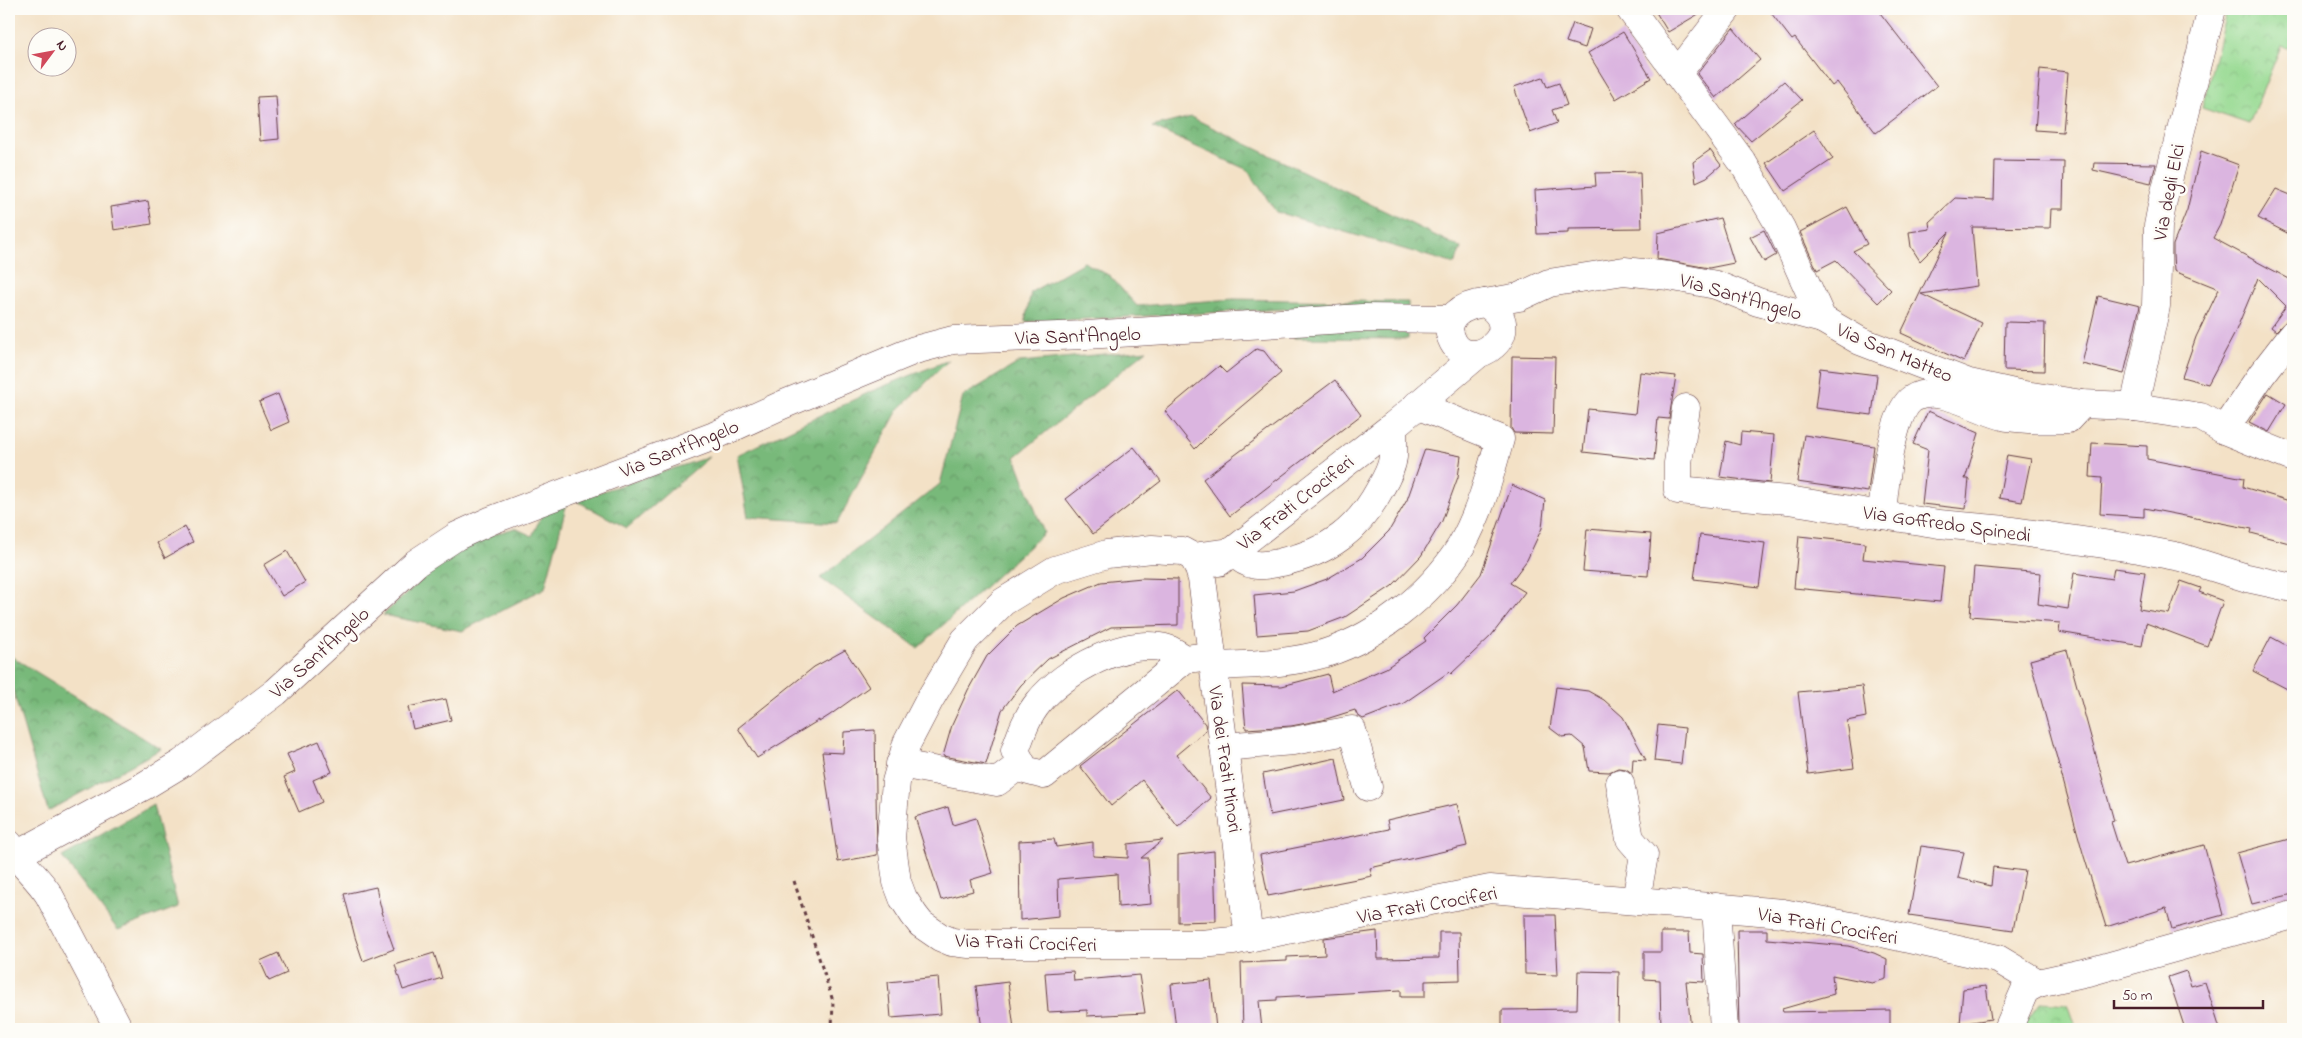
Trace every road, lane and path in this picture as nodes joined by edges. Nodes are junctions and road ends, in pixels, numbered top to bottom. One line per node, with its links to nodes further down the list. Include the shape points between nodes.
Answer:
1 (1630, 9): 4 (street, Via San Matteo)
2 (1726, 9): 4 (street)
3 (2212, 9): 14 (street, Via degli Elci, via 2163,200 2158,226 2156,306)
4 (1677, 74): 7 (street, Via San Matteo, via 1743,163 1764,198 1792,249)
5 (1549, 283): 6 (street, Via Sant'Angelo, via 1519,297); 7 (street, Via Sant'Angelo, via 1624,271 1669,276 1716,285 1765,304); 9 (street, via 1525,301)
6 (1485, 303): 8 (street, Via Sant'Angelo, via 1465,306); 9 (street, via 1498,312)
7 (1822, 319): 13 (street, Via San Matteo, via 1860,341 1951,378 2018,394)
8 (1451, 328): 11 (street, via 1453,343 1464,353); 12 (street, via 1446,369); 30 (street, Via Sant'Angelo, via 1362,318 1096,335 953,340 915,350 714,436 457,536 416,563 254,710 182,763 144,786)
9 (1503, 329): 11 (street, via 1494,344)
10 (2293, 334): 17 (street)
11 (1477, 355): 12 (street, Via Frati Crociferi)
12 (1426, 397): 16 (street, Via Frati Crociferi); 24 (street, via 1500,439 1475,517 1461,545 1438,578 1392,618 1342,647 1317,656 1256,665)
13 (2082, 404): 14 (street, Via San Matteo); 19 (street, via 2068,419 2052,420 2005,416 1935,394 1912,399 1899,417 1885,477)
14 (2134, 407): 17 (street, Via San Matteo, via 2201,417)
15 (1686, 408): 19 (street, Via Goffredo Spinedi, via 1678,463 1678,490 1788,500)
16 (1393, 426): 20 (street, Via Frati Crociferi); 20 (street, via 1393,457 1387,476 1359,523 1309,556 1256,565 1243,562)
17 (2224, 430): 18 (street, Via San Matteo)
18 (2293, 458)
19 (1882, 515): 22 (street, Via Goffredo Spinedi, via 2139,549)
20 (1233, 552): 21 (street, Via Frati Crociferi, via 1212,567)
21 (1198, 568): 24 (street, Via dei Frati Minori); 26 (street, Via Frati Crociferi, via 1182,551 1152,549 1107,554 1055,570 1002,602 965,640 911,734)
22 (2293, 588)
23 (1185, 659): 24 (street); 27 (street, via 1052,770 1044,775 1032,773); 27 (street, via 1168,649 1142,647 1089,662 1063,678 1038,703 1022,731 1015,751)
24 (1213, 661): 25 (street, Via dei Frati Minori)
25 (1224, 747): 29 (street, via 1293,741 1352,730); 35 (street, Via dei Frati Minori)
26 (900, 764): 27 (street, via 997,782); 35 (street, Via Frati Crociferi, via 892,824 894,869 903,898 914,915 940,937 970,944 1118,945 1201,944)
27 (1021, 764)
28 (1620, 783): 32 (street, via 1630,838 1644,854)
29 (1368, 787)
30 (11, 853): 37 (street, via 39,880 52,900)
31 (794, 881): 38 (path, via 834,1001)
32 (1636, 900): 33 (street, Via Frati Crociferi); 35 (street, Via Frati Crociferi, via 1490,889)
33 (1716, 907): 36 (street, Via Frati Crociferi, via 1783,913 1838,923 1998,959); 39 (street)
34 (2293, 915): 36 (street)
35 (1249, 938)
36 (2038, 983): 40 (street, via 2025,990)
37 (119, 1029)
38 (832, 1029)
39 (1724, 1029)
40 (2008, 1029)

